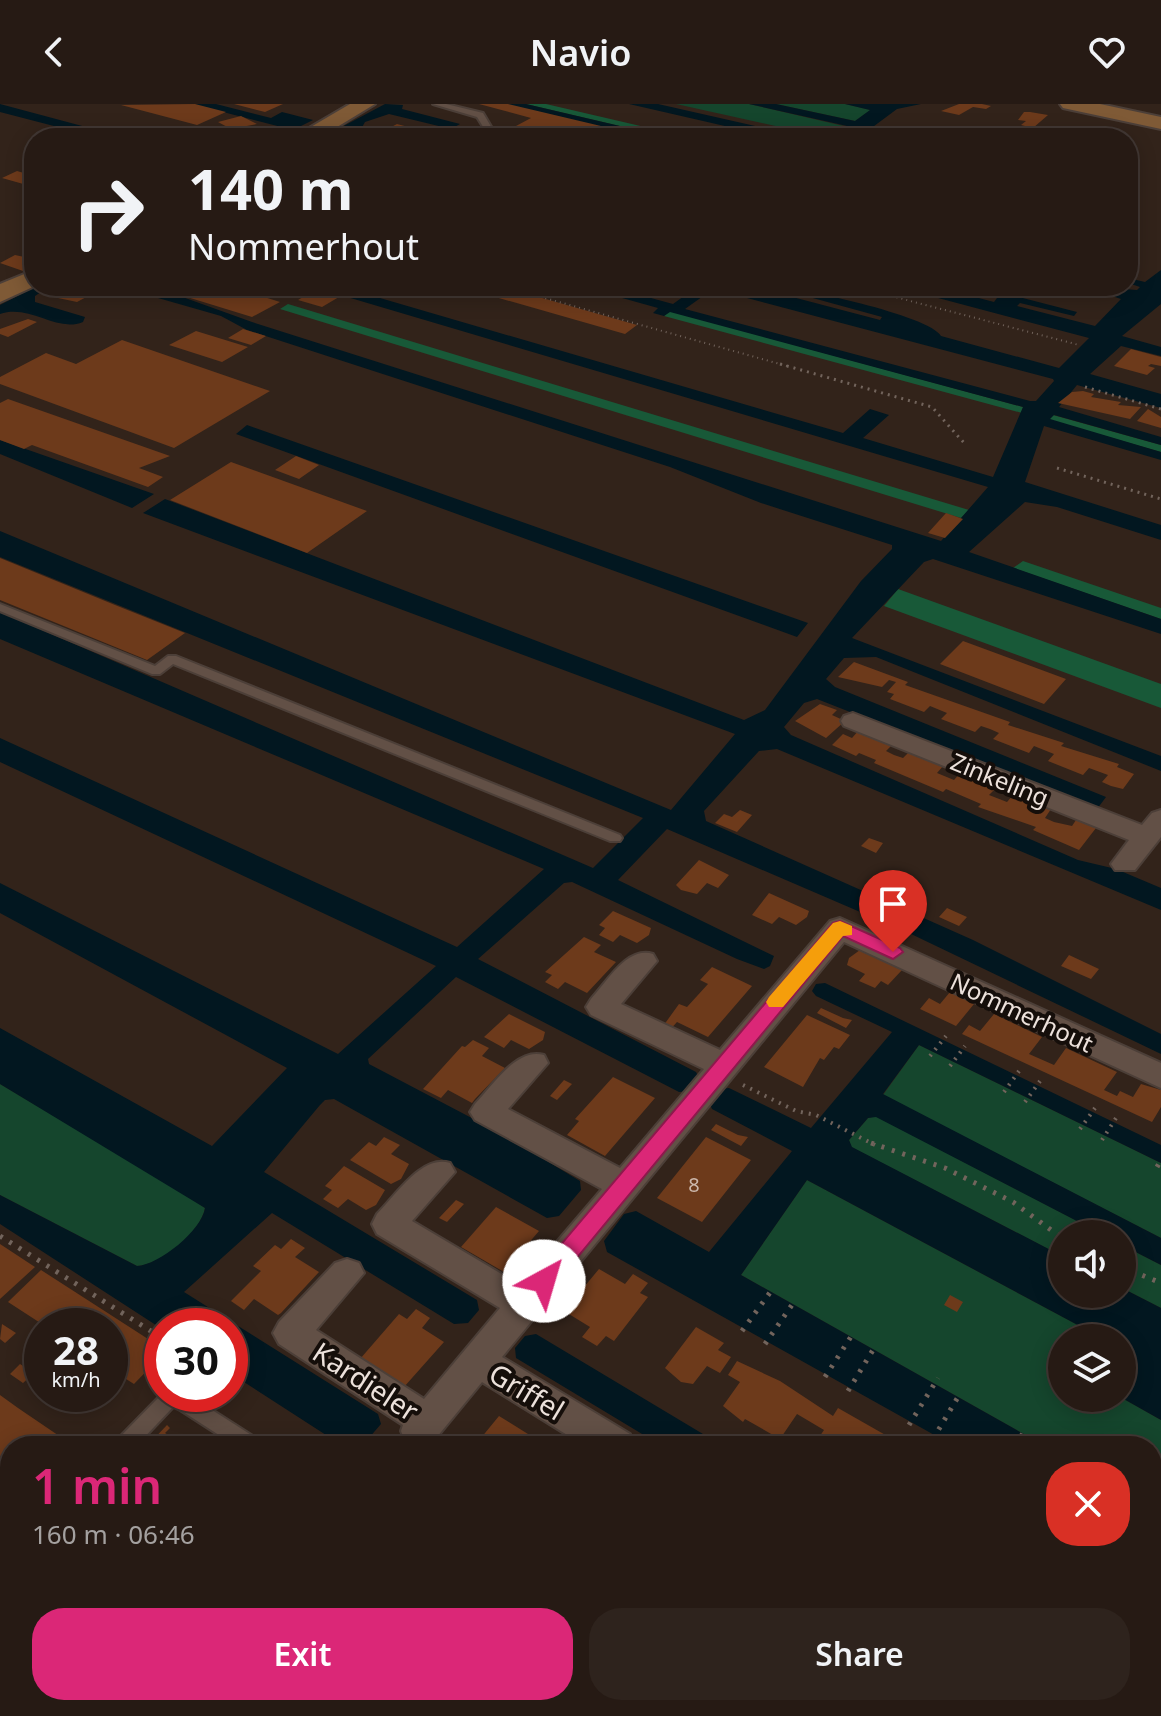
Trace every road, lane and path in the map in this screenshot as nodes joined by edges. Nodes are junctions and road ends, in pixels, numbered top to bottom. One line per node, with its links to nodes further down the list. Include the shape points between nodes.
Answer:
1 (365, 104): 5 (street)
2 (437, 104): 6 (lane, via 480,115)
3 (1070, 104): 4 (street)
4 (1161, 123)
5 (321, 128)
6 (488, 128)
7 (24, 282): 8 (street)
8 (0, 294)
9 (538, 296): 14 (path, via 932,407)
10 (891, 296): 11 (path)
11 (1079, 345)
12 (1085, 387): 13 (path)
13 (1161, 409)
14 (965, 444)
15 (1057, 468): 16 (path)
16 (1161, 499)
17 (0, 607): 20 (lane, via 156,671 172,659 237,683)
18 (853, 721): 19 (street, Zinkeling)
19 (1154, 828): 21 (street, Zinkeling)
20 (615, 838)
21 (1125, 864)
22 (840, 928): 30 (street, Nommerhout); 31 (street, Kardieler)
23 (643, 961): 31 (street, via 601,1007)
24 (946, 1036): 26 (path)
25 (965, 1046): 28 (path)
26 (930, 1056)
27 (533, 1063): 42 (street, via 486,1112)
28 (950, 1066)
29 (1019, 1071): 33 (path)
30 (1161, 1076)
31 (709, 1081): 42 (street, Kardieler); 43 (path, via 739,1073 744,1086 945,1168 1013,1202)
32 (1040, 1081): 34 (path)
33 (1004, 1092)
34 (1025, 1102)
35 (1095, 1108): 37 (path)
36 (1116, 1118): 38 (path)
37 (1080, 1129)
38 (1102, 1140)
39 (1161, 1160): 40 (path)
40 (1157, 1167)
41 (439, 1172): 50 (street, via 389,1224)
42 (623, 1185): 50 (street, Kardieler)
43 (1048, 1228)
44 (0, 1236): 51 (path)
45 (347, 1273): 56 (street, Kardieler, via 291,1333 423,1426)
46 (1136, 1273): 47 (path)
47 (1161, 1283)
48 (774, 1287): 52 (path)
49 (796, 1299): 54 (path)
50 (524, 1305): 56 (street, Kardieler)
51 (144, 1327)
52 (742, 1331)
53 (854, 1332): 57 (path)
54 (765, 1344)
55 (876, 1345): 59 (path)
56 (478, 1361): 65 (street, Griffel)
57 (825, 1377)
58 (938, 1378): 61 (path)
59 (848, 1391)
60 (961, 1392): 66 (path)
61 (909, 1425)
62 (1025, 1429): 67 (path)
63 (134, 1436): 64 (lane, via 173,1395)
64 (237, 1436)
65 (601, 1436)
66 (935, 1436)
67 (1021, 1436)

